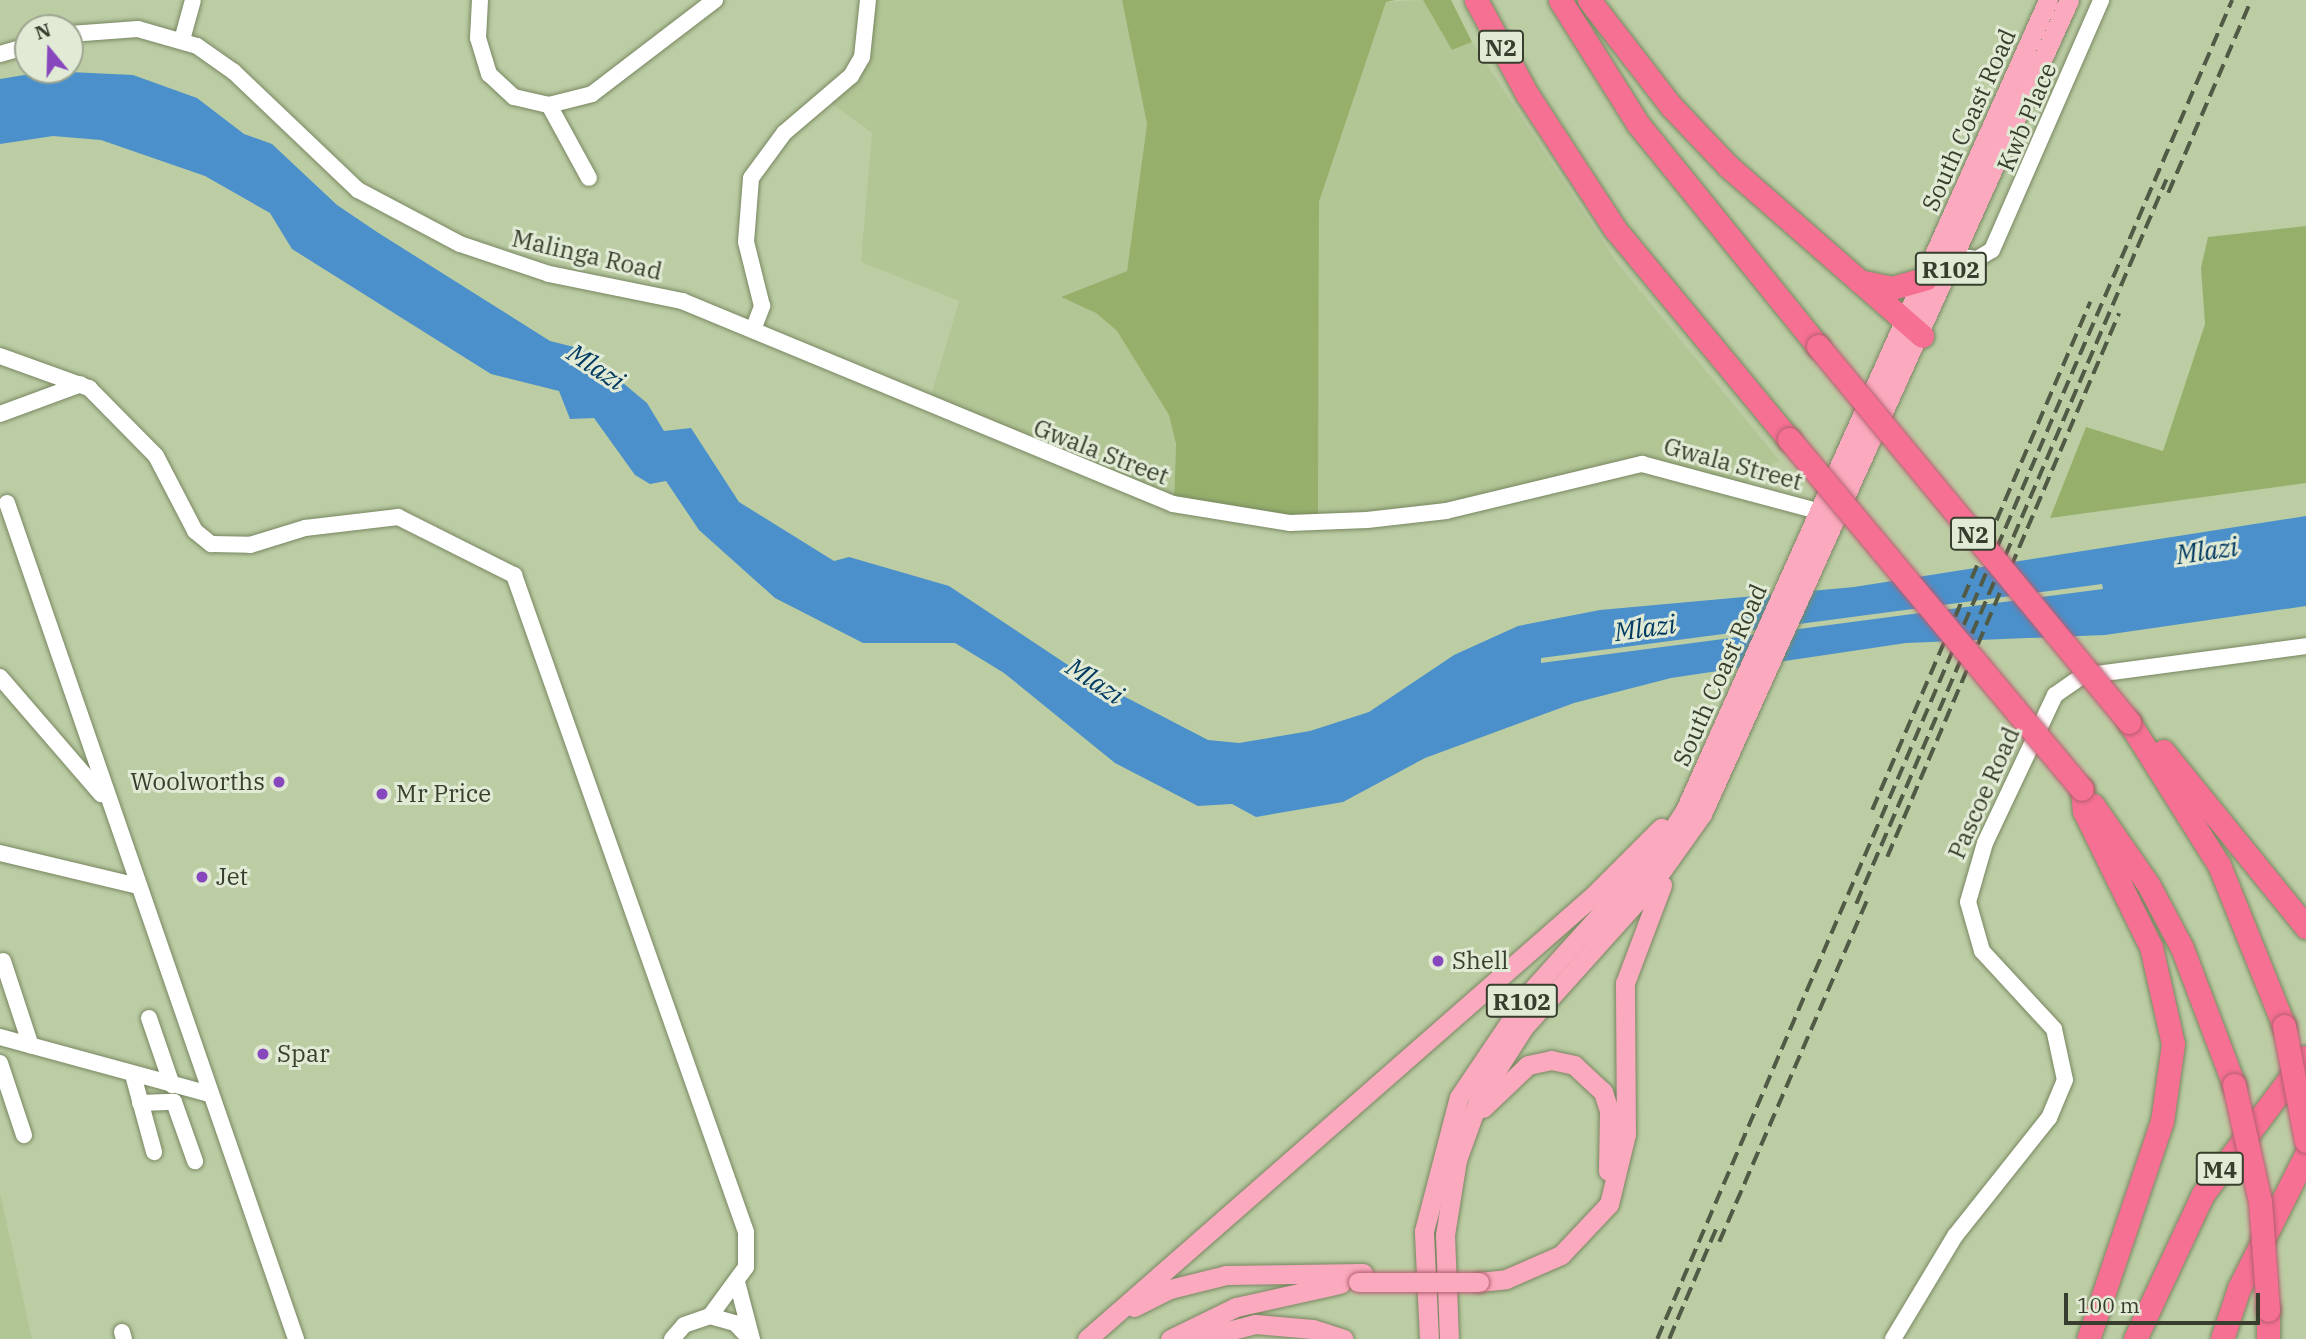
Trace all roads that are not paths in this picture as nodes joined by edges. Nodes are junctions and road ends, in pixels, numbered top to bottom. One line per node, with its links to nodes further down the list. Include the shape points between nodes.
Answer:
1 (193, 0): 12 (street)
2 (480, 0): 13 (street, via 478,38 489,74 514,97)
3 (715, 0): 13 (street, via 592,94)
4 (868, 0): 18 (street, via 862,57 851,76 783,133 751,178 746,242 762,306)
5 (1476, 0): 29 (highway, N2, bridge, via 1527,94 1615,229)
6 (1560, 0): 27 (highway, N2, bridge, via 1638,124)
7 (1590, 0): 17 (highway, via 1671,106)
8 (2048, 0): 16 (main road, South Coast Road / R102)
9 (2069, 0): 15 (main road, South Coast Road / R102)
10 (2101, 0): 15 (street, Kwb Place, via 1992,250 1977,259)
11 (84, 32): 12 (street, Malinga Road, via 138,29)
12 (182, 40): 18 (street, Malinga Road, via 234,72 358,190 425,228 530,269 662,296)
13 (549, 105): 14 (street)
14 (590, 178)
15 (1957, 256): 19 (main road, South Coast Road / R102)
16 (1926, 278): 17 (highway, via 1892,289); 19 (main road, South Coast Road / R102)
17 (1853, 279): 19 (highway)
18 (753, 330): 24 (street, Gwala Street, via 1103,478 1224,517 1290,523 1446,511 1642,464)
19 (1913, 331): 24 (main road, South Coast Road / R102); 31 (main road, South Coast Road / R102, via 1831,537)
20 (0, 356): 21 (street)
21 (81, 384): 22 (street); 53 (street, via 156,456 195,530 211,544 250,545 305,528 398,517 514,575 746,1232 750,1258)
22 (0, 414)
23 (7, 503): 30 (street)
24 (1821, 512): 28 (main road, South Coast Road / R102)
25 (2306, 646): 65 (street, Pascoe Road, via 2082,676 2055,695 1985,843 1968,902 1982,951 2054,1029 2064,1080 2049,1118 1955,1236)
26 (0, 677): 30 (street)
27 (2129, 722): 34 (highway, via 2169,757); 47 (highway, N2, bridge, via 2219,865 2284,1026)
28 (1719, 731): 56 (main road, via 1676,811 1625,866); 63 (main road, South Coast Road / R102, via 1685,810 1661,847 1530,992 1459,1097 1424,1231)
29 (2082, 789): 66 (highway, via 2084,811 2151,947 2173,1044 2162,1121); 70 (highway, N2, bridge, via 2148,884 2182,948 2234,1084 2260,1202)
30 (109, 804): 33 (street)
31 (1702, 814): 45 (main road, South Coast Road / R102, via 1653,883 1524,1027 1480,1096); 51 (main road, via 1650,908 1626,983 1626,1134 1609,1204 1561,1255 1506,1279)
32 (0, 853): 33 (street)
33 (138, 886): 43 (street)
34 (2303, 922)
35 (3, 961): 38 (street)
36 (149, 1017): 42 (street)
37 (0, 1037): 38 (street)
38 (31, 1046): 41 (street)
39 (2306, 1057): 54 (highway, M4, via 2203,1194)
40 (0, 1063): 46 (street)
41 (132, 1075): 42 (street); 44 (street)
42 (172, 1085): 43 (street)
43 (210, 1094): 57 (street)
44 (140, 1103): 48 (street); 50 (street, via 173,1102)
45 (1466, 1132): 51 (main road, via 1506,1079 1551,1060 1574,1065 1602,1091 1611,1128 1605,1188 1592,1215 1551,1253); 64 (main road, South Coast Road / R102, via 1445,1235)
46 (24, 1135)
47 (2306, 1141)
48 (154, 1152)
49 (2306, 1154): 69 (highway, via 2239,1288)
50 (195, 1161)
51 (1479, 1277): 52 (main road)
52 (1360, 1278): 56 (main road, via 1207,1279 1147,1299); 60 (main road, via 1278,1294)
53 (737, 1282): 55 (street); 59 (street)
54 (2152, 1293): 67 (highway); 68 (highway, M4)
55 (710, 1316): 58 (street, via 684,1325); 59 (street, via 735,1323)
56 (1091, 1335)
57 (296, 1339)
58 (672, 1339)
59 (751, 1339)
60 (1170, 1339)
61 (1197, 1339): 62 (main road, via 1255,1324 1313,1329)
62 (1343, 1339)
63 (1429, 1339)
64 (1450, 1339)
65 (1893, 1339)
66 (2088, 1339)
67 (2124, 1339)
68 (2135, 1339)
69 (2222, 1339)
70 (2268, 1339)

